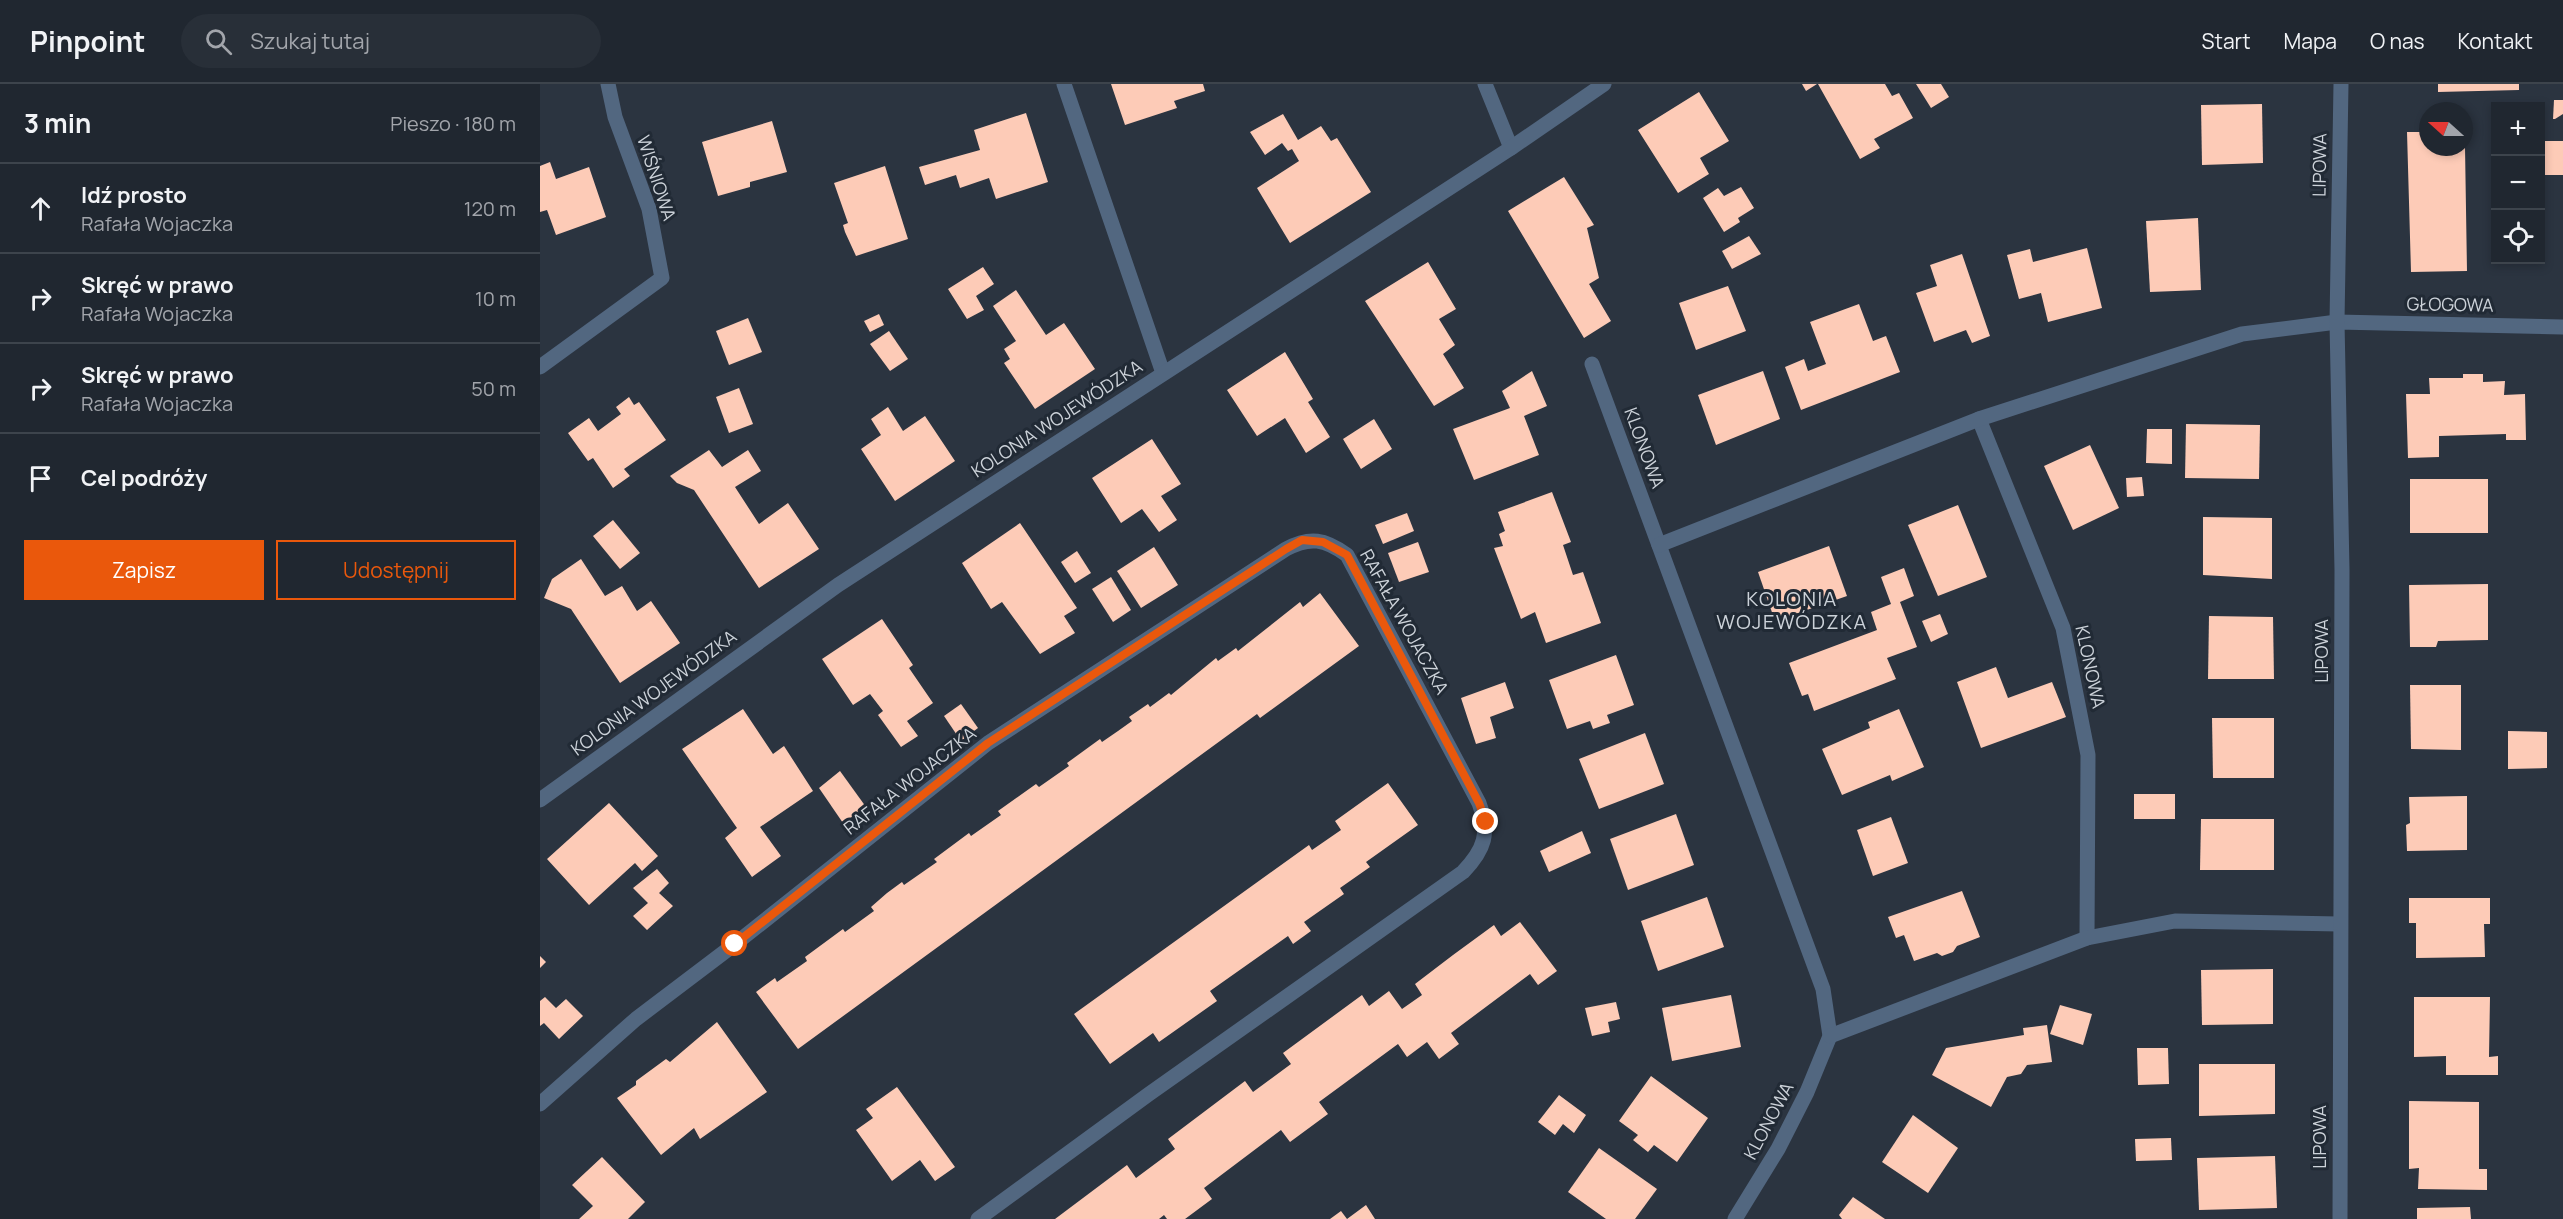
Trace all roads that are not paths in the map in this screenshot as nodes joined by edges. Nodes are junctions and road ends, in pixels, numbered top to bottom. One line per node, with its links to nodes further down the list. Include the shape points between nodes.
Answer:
1 (608, 84): 10 (street, WIŚNIOWA, via 615,117 649,209 662,278)
2 (1064, 84): 11 (street)
3 (1485, 84): 6 (street)
4 (1604, 84): 6 (street, KOLONIA WOJEWÓDZKA)
5 (2341, 84): 7 (street, LIPOWA)
6 (1511, 148): 11 (street, KOLONIA WOJEWÓDZKA)
7 (2337, 322): 8 (street, GŁOGOWA); 12 (street, via 2242,334); 15 (street, LIPOWA, via 2342,570)
8 (2563, 327)
9 (1592, 364): 13 (street, KLONOWA)
10 (540, 367)
11 (1163, 372): 14 (street, KOLONIA WOJEWÓDZKA, via 838,585)
12 (1979, 419): 13 (street); 16 (street, KLONOWA, via 2063,628 2088,755)
13 (1659, 545): 17 (street, KLONOWA, via 1823,989)
14 (540, 800)
15 (2339, 924): 16 (street, via 2175,921); 21 (street, LIPOWA)
16 (2086, 938): 17 (street)
17 (1830, 1036): 20 (street, KLONOWA, via 1778,1149)
18 (540, 1104): 19 (street, RAFAŁA WOJACZKA, via 636,1019 988,743 1286,549 1302,540 1336,547 1347,555 1479,803 1486,822 1477,856 1463,872)
19 (978, 1219)
20 (1735, 1219)
21 (2340, 1219)

